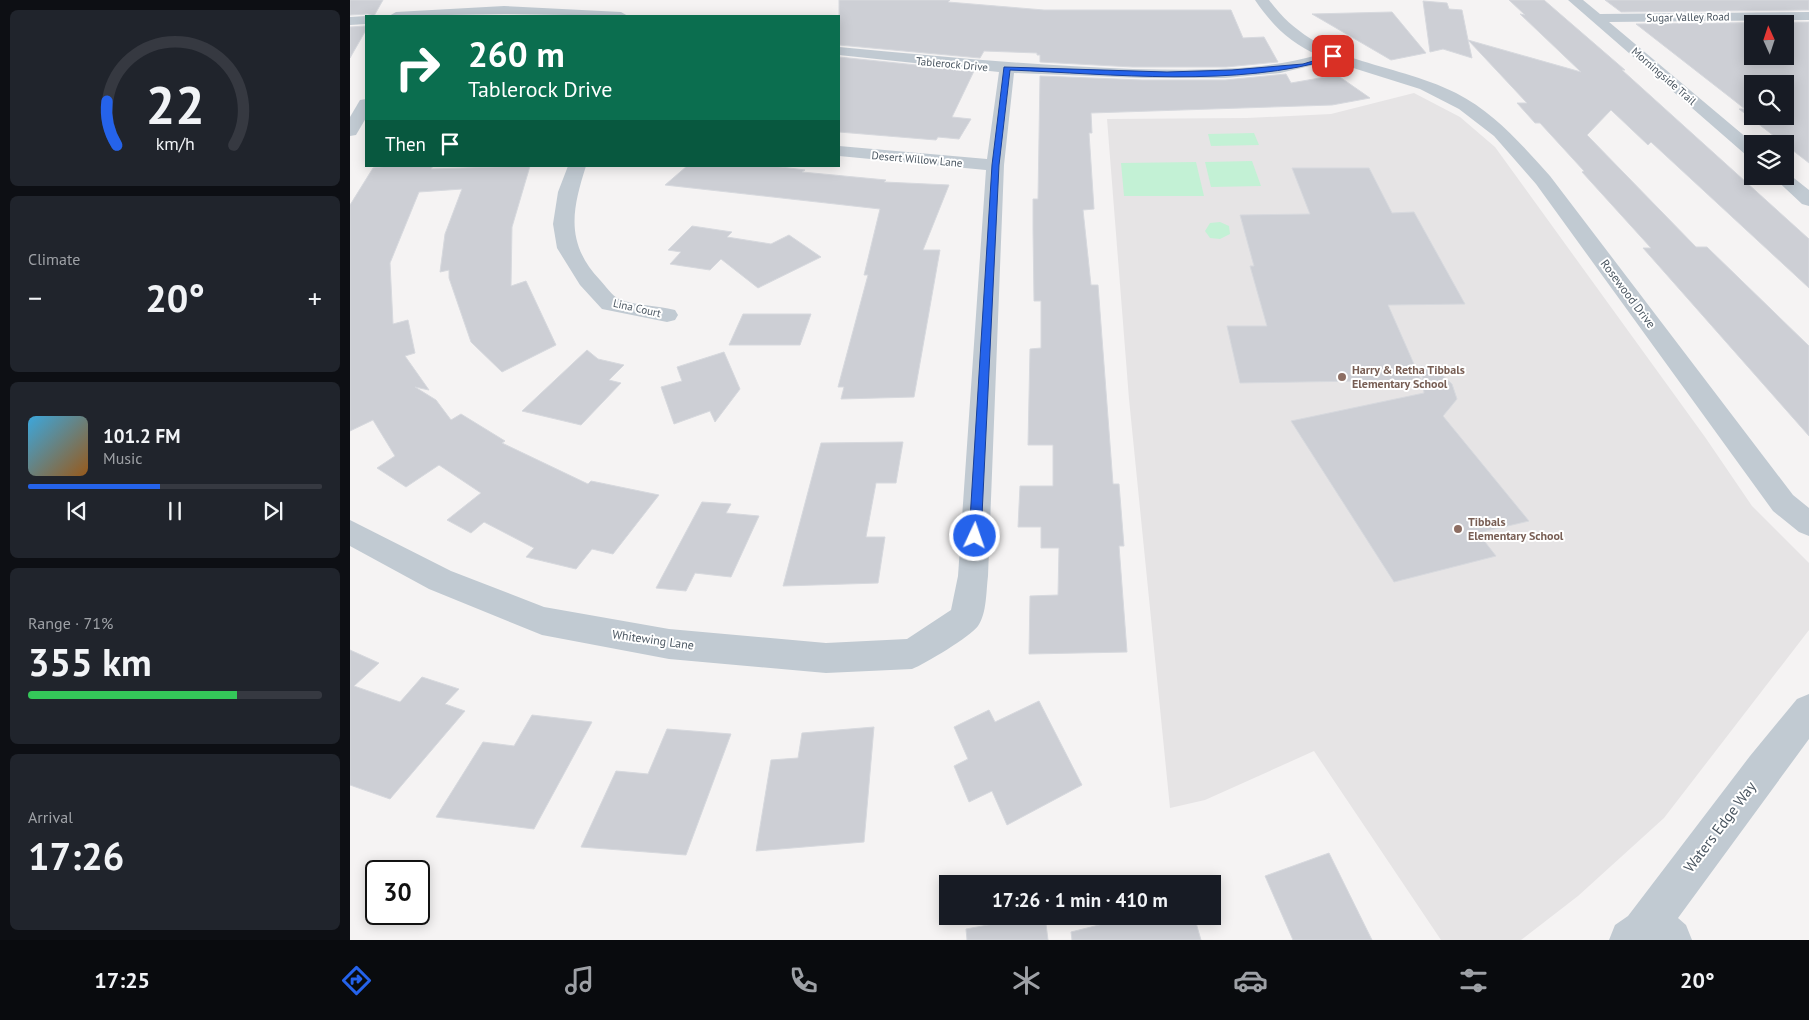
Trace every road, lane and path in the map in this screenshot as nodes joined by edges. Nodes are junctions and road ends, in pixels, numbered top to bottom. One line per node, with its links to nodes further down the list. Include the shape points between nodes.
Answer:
1 (418, 0): 5 (street)
2 (1262, 0): 15 (street, Rosewood Drive, via 1286,32)
3 (1576, 0): 11 (street, Morningside Trail)
4 (1751, 4): 7 (street)
5 (411, 15): 6 (street, via 504,10)
6 (602, 15)
7 (1768, 15)
8 (1744, 16): 11 (street, Sugar Valley Road)
9 (1794, 16): 10 (street, Sugar Valley Road)
10 (1809, 16)
11 (1597, 18): 19 (street, Morningside Trail)
12 (365, 20): 13 (street)
13 (350, 21)
14 (840, 51): 16 (street, Tablerock Drive)
15 (1333, 56): 16 (street, Tablerock Drive, via 1304,66 1240,72 1167,74); 26 (street, Rosewood Drive, via 1433,82 1503,136 1543,180 1783,503)
16 (1007, 68): 21 (street)
17 (365, 106): 18 (street)
18 (350, 131)
19 (1744, 144)
20 (840, 151): 21 (street, Desert Willow Lane)
21 (995, 165): 27 (street, Whitewing Lane, via 972,576 966,618 912,654 826,658 668,644 542,622 440,580)
22 (577, 167): 25 (street, Lina Court, via 568,192 563,224 567,248 588,280 610,304)
23 (1792, 185): 24 (street)
24 (1809, 200)
25 (667, 316)
26 (1809, 524)
27 (350, 532)
28 (1809, 711): 29 (street, Waters Edge Way, via 1763,769)
29 (1650, 933)

